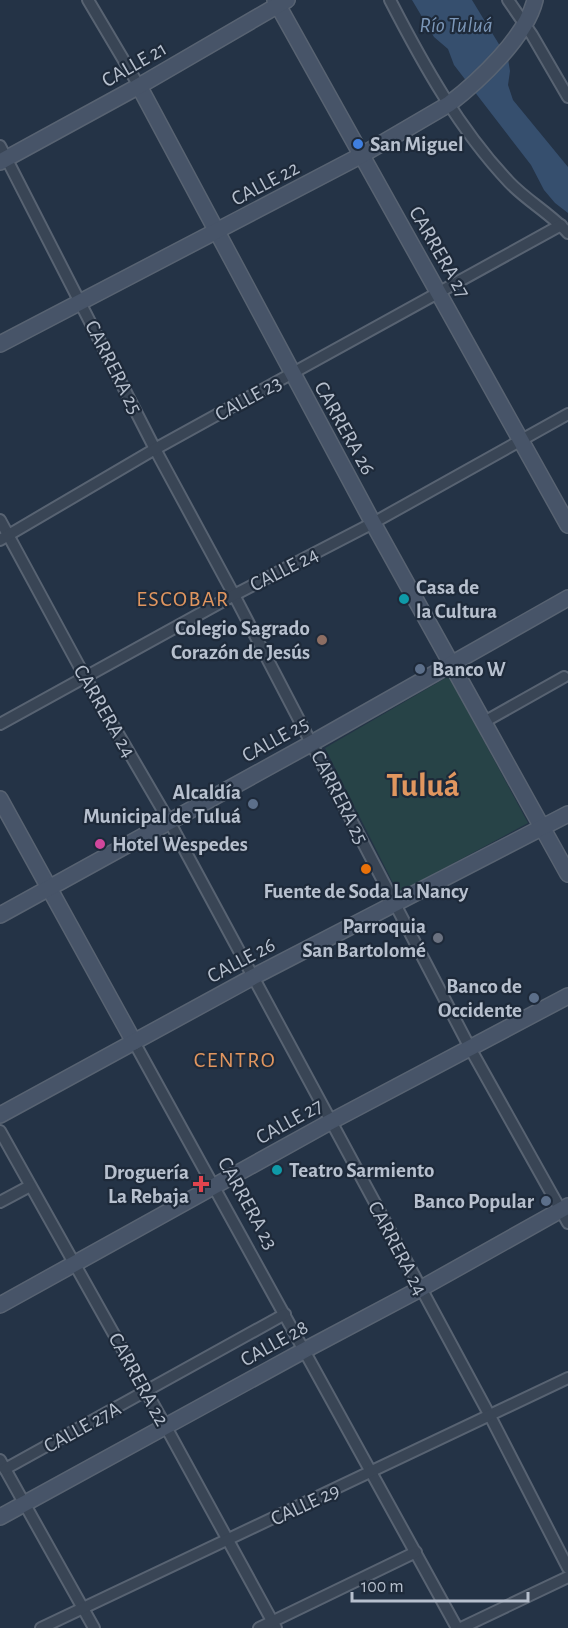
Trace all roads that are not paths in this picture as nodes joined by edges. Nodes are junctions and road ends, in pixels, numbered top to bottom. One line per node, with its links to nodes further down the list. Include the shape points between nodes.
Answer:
1 (88, 0): 7 (street, CARRERA 26)
2 (390, 0): 9 (street, via 430,75)
3 (508, 0): 6 (street)
4 (535, 0): 6 (street, CALLE 22)
5 (280, 2): 7 (street, CALLE 21); 11 (street, CARRERA 27)
6 (525, 26): 8 (street); 9 (street, CALLE 22)
7 (139, 86): 10 (street, CALLE 21); 13 (street, CARRERA 26)
8 (568, 97)
9 (455, 99): 11 (street, CALLE 22); 12 (street, via 487,157 530,202)
10 (2, 156): 15 (street, CARRERA 25)
11 (360, 156): 13 (street, CALLE 22); 14 (street, CARRERA 27)
12 (564, 229): 14 (street, CALLE 23)
13 (216, 232): 15 (street, CALLE 22); 17 (street, CARRERA 26)
14 (439, 293): 17 (street, CALLE 23); 19 (street, CARRERA 27)
15 (81, 303): 16 (street, CALLE 22); 20 (street, CARRERA 25)
16 (0, 344)
17 (292, 374): 20 (street, CALLE 23); 22 (street, CARRERA 26)
18 (568, 414): 19 (street, CALLE 24)
19 (519, 441): 22 (street, CALLE 24); 23 (street, CARRERA 27)
20 (156, 449): 24 (street, CALLE 23); 25 (street, CARRERA 25)
21 (0, 520): 24 (street, CARRERA 24)
22 (373, 523): 25 (street, CALLE 24); 27 (street, CARRERA 26)
23 (568, 525)
24 (4, 537): 28 (street, CARRERA 24)
25 (234, 595): 28 (street, CALLE 24); 32 (street, CARRERA 25)
26 (568, 598): 27 (street, CALLE 25)
27 (453, 664): 30 (street, CARRERA 26); 32 (street, CALLE 25)
28 (85, 677): 31 (street, CALLE 24); 35 (street, CARRERA 24)
29 (564, 677): 30 (street)
30 (484, 722): 36 (street, CARRERA 26)
31 (0, 724)
32 (312, 743): 35 (street, CALLE 25); 39 (street, CARRERA 25)
33 (0, 799): 38 (street, CARRERA 23)
34 (568, 814): 36 (street, CALLE 26)
35 (169, 821): 38 (street, CALLE 25); 41 (street, CARRERA 24)
36 (542, 828): 37 (street, CARRERA 26); 39 (street, CALLE 26)
37 (568, 874)
38 (48, 888): 40 (street, CALLE 25); 43 (street, CARRERA 23)
39 (394, 903): 41 (street, CALLE 26); 44 (street, CARRERA 25)
40 (0, 915)
41 (253, 977): 43 (street, CALLE 26); 46 (street, CARRERA 24)
42 (568, 996): 44 (street, CALLE 27)
43 (134, 1042): 45 (street, CALLE 26); 48 (street, CARRERA 23)
44 (470, 1048): 46 (street, CALLE 27); 51 (street, CARRERA 25)
45 (0, 1115)
46 (330, 1122): 48 (street, CALLE 27); 53 (street, CARRERA 24)
47 (0, 1131): 49 (street, CARRERA 22)
48 (215, 1185): 52 (street, CALLE 27); 55 (street, CARRERA 23)
49 (30, 1186): 50 (street); 52 (street, CARRERA 22)
50 (0, 1202)
51 (566, 1213): 53 (street, CALLE 28)
52 (75, 1264): 54 (street, CALLE 27); 58 (street, CARRERA 22)
53 (420, 1289): 56 (street, CALLE 28); 59 (street, CARRERA 24)
54 (0, 1305)
55 (285, 1314): 56 (street, CARRERA 23); 58 (street, CALLE 27A)
56 (305, 1350): 60 (street, CALLE 28); 62 (street, CARRERA 23)
57 (568, 1378): 59 (street, CALLE 29)
58 (146, 1391): 60 (street, CARRERA 22); 61 (street, CALLE 27A)
59 (490, 1416): 62 (street, CALLE 29); 67 (street, CARRERA 24)
60 (166, 1426): 63 (street, CALLE 28); 65 (street, CARRERA 22)
61 (3, 1464): 63 (street)
62 (372, 1472): 65 (street, CALLE 29); 66 (street, CARRERA 23)
63 (24, 1504): 64 (street, CALLE 28); 69 (street)
64 (0, 1517)
65 (229, 1540): 69 (street, CALLE 29); 70 (street, CARRERA 22)
66 (416, 1552): 70 (street); 74 (street, CARRERA 23)
67 (568, 1568)
68 (568, 1577): 74 (street)
69 (82, 1608): 71 (street, CALLE 29); 72 (street)
70 (274, 1625): 73 (street)
71 (41, 1628)
72 (94, 1628)
73 (259, 1628)
74 (459, 1628)

